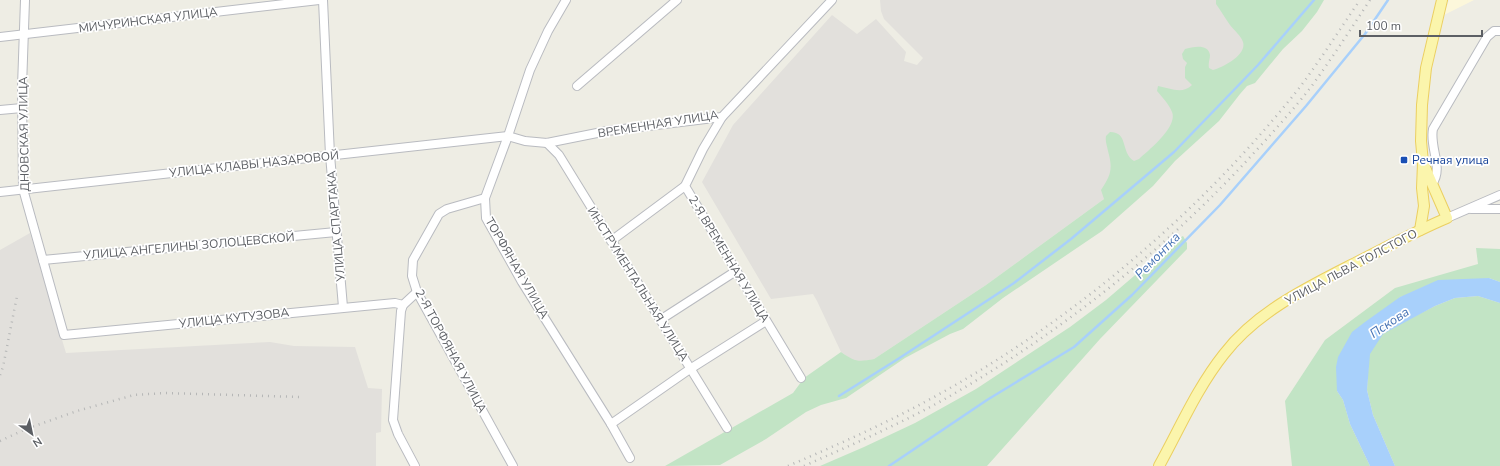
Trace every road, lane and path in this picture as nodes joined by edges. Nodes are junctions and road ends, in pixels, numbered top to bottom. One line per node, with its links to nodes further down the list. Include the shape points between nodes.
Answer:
1 (25, 0): 9 (street, ДНОВСКАЯ УЛИЦА)
2 (319, 0): 9 (street, МИЧУРИНСКАЯ УЛИЦА)
3 (323, 0): 17 (street, УЛИЦА СПАРТАКА)
4 (566, 0): 15 (street, ТОРФЯНАЯ УЛИЦА, via 530,70)
5 (677, 0): 11 (street)
6 (832, 0): 14 (street, ВРЕМЕННАЯ УЛИЦА)
7 (1442, 0): 18 (main road, via 1426,68 1421,118)
8 (1500, 31): 19 (street, via 1494,31 1487,37 1433,129 1431,136 1437,169)
9 (24, 34): 10 (street, МИЧУРИНСКАЯ УЛИЦА); 12 (street, ДНОВСКАЯ УЛИЦА)
10 (0, 37)
11 (577, 86)
12 (22, 108): 13 (street); 21 (street, ДНОВСКАЯ УЛИЦА)
13 (0, 110)
14 (722, 117): 16 (street, ВРЕМЕННАЯ УЛИЦА, via 607,131); 20 (street, 2-Я ВРЕМЕННАЯ УЛИЦА)
15 (508, 136): 16 (street, ВРЕМЕННАЯ УЛИЦА); 17 (street, УЛИЦА КЛАВЫ НАЗАРОВОЙ); 24 (street, ТОРФЯНАЯ УЛИЦА)
16 (547, 143): 30 (street, ИНСТРУМЕНТАЛЬНАЯ УЛИЦА, via 559,155)
17 (330, 155): 21 (street, УЛИЦА КЛАВЫ НАЗАРОВОЙ); 29 (street, УЛИЦА СПАРТАКА)
18 (1423, 163): 19 (main road); 28 (main road, via 1424,206)
19 (1432, 184): 27 (main road)
20 (685, 186): 30 (street); 32 (street, 2-Я ВРЕМЕННАЯ УЛИЦА)
21 (23, 189): 22 (street, УЛИЦА КЛАВЫ НАЗАРОВОЙ); 31 (street, ДНОВСКАЯ УЛИЦА)
22 (0, 192)
23 (1500, 194): 26 (street, УЛИЦА ЛЬВА ТОЛСТОГО)
24 (485, 198): 33 (street, 2-Я ТОРФЯНАЯ УЛИЦА, via 447,209 439,214 413,260 412,276); 41 (street, ТОРФЯНАЯ УЛИЦА, via 486,218 522,282)
25 (1500, 209): 26 (street)
26 (1466, 210): 27 (street, УЛИЦА ЛЬВА ТОЛСТОГО)
27 (1447, 218): 28 (main road, УЛИЦА ЛЬВА ТОЛСТОГО)
28 (1420, 230): 46 (main road, УЛИЦА ЛЬВА ТОЛСТОГО, via 1291,297 1246,331 1225,352 1196,394)
29 (336, 232): 31 (street, УЛИЦА АНГЕЛИНЫ ЗОЛОЦЕВСКОЙ); 35 (street, УЛИЦА СПАРТАКА)
30 (611, 242): 36 (street, ИНСТРУМЕНТАЛЬНАЯ УЛИЦА)
31 (43, 260): 38 (street, ДНОВСКАЯ УЛИЦА)
32 (736, 271): 36 (street); 37 (street, 2-Я ВРЕМЕННАЯ УЛИЦА)
33 (417, 292): 34 (street); 45 (street, 2-Я ТОРФЯНАЯ УЛИЦА)
34 (403, 305): 35 (street, УЛИЦА КУТУЗОВА, via 395,302); 44 (street, via 393,420)
35 (343, 307): 38 (street, УЛИЦА КУТУЗОВА)
36 (660, 320): 39 (street, ИНСТРУМЕНТАЛЬНАЯ УЛИЦА)
37 (766, 321): 39 (street); 40 (street, 2-Я ВРЕМЕННАЯ УЛИЦА)
38 (64, 335)
39 (690, 369): 41 (street); 42 (street, ИНСТРУМЕНТАЛЬНАЯ УЛИЦА)
40 (801, 378)
41 (611, 424): 43 (street, ТОРФЯНАЯ УЛИЦА)
42 (727, 428)
43 (630, 458)
44 (415, 466)
45 (513, 466)
46 (1158, 466)

